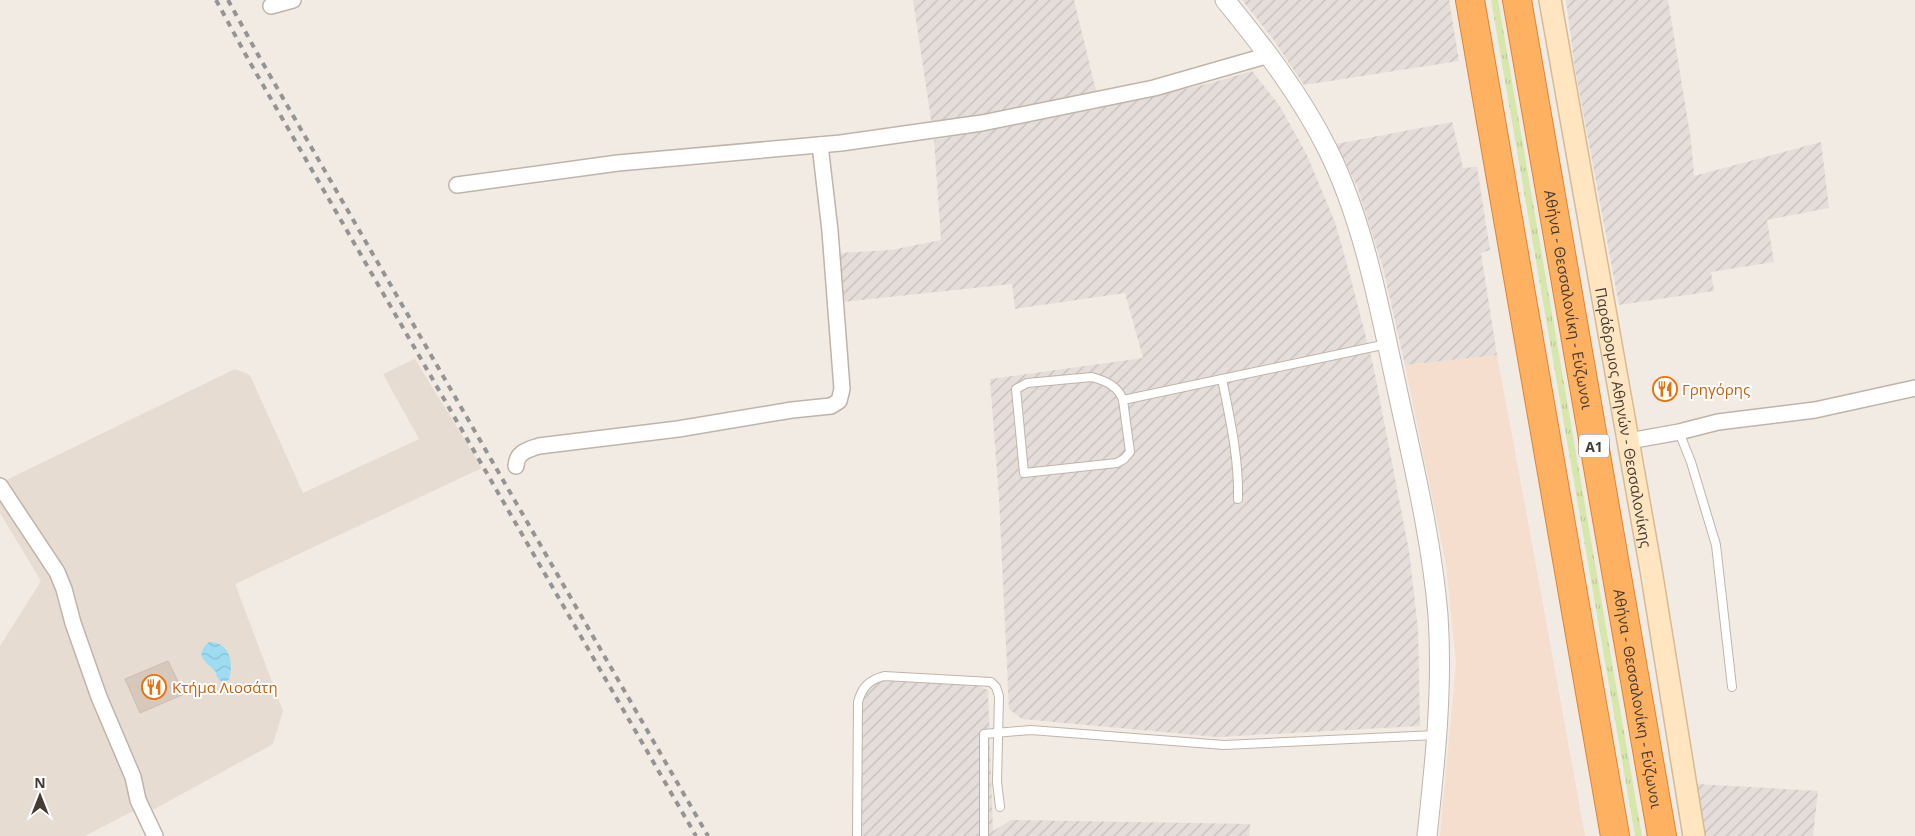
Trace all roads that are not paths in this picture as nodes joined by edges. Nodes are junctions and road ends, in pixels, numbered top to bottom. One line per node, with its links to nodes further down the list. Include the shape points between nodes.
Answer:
1 (292, 0): 6 (street)
2 (1225, 0): 7 (street)
3 (1470, 0): 27 (highway)
4 (1517, 0): 28 (highway, Αθήνα - Θεσσαλονίκη - Εύζωνοι / Α1)
5 (1550, 0): 15 (main road, Παράδρομος Αθηνών - Θεσσαλονίκης)
6 (271, 6)
7 (1269, 55): 8 (street, via 1154,88 982,123); 10 (street, via 1312,119 1342,181 1364,248)
8 (820, 145): 9 (street, via 618,163); 16 (street, via 842,389 839,401 831,406 678,430 539,446 518,456)
9 (457, 185)
10 (1387, 344): 11 (lane); 21 (street, via 1430,547 1440,664)
11 (1222, 379): 13 (lane); 18 (lane, via 1234,444)
12 (1915, 388): 14 (street, via 1816,410 1718,422)
13 (1123, 400): 13 (lane, via 1115,387 1092,377 1027,383 1016,389 1024,472 1117,463 1124,459 1130,452)
14 (1679, 432): 15 (street); 19 (lane, via 1716,546)
15 (1629, 441): 29 (main road, Παράδρομος Αθηνών - Θεσσαλονίκης)
16 (516, 466)
17 (0, 486): 23 (street, via 64,588 99,697 133,777 138,800)
18 (1238, 499)
19 (1732, 688)
20 (1000, 733): 21 (lane, via 1031,730 1224,745); 22 (lane, via 997,782); 24 (lane, via 999,696 991,682 884,676 866,684 858,702); 25 (lane, via 984,734)
21 (1436, 735): 26 (street)
22 (1000, 807)
23 (156, 836)
24 (857, 836)
25 (984, 836)
26 (1427, 836)
27 (1615, 836)
28 (1662, 836)
29 (1694, 836)

